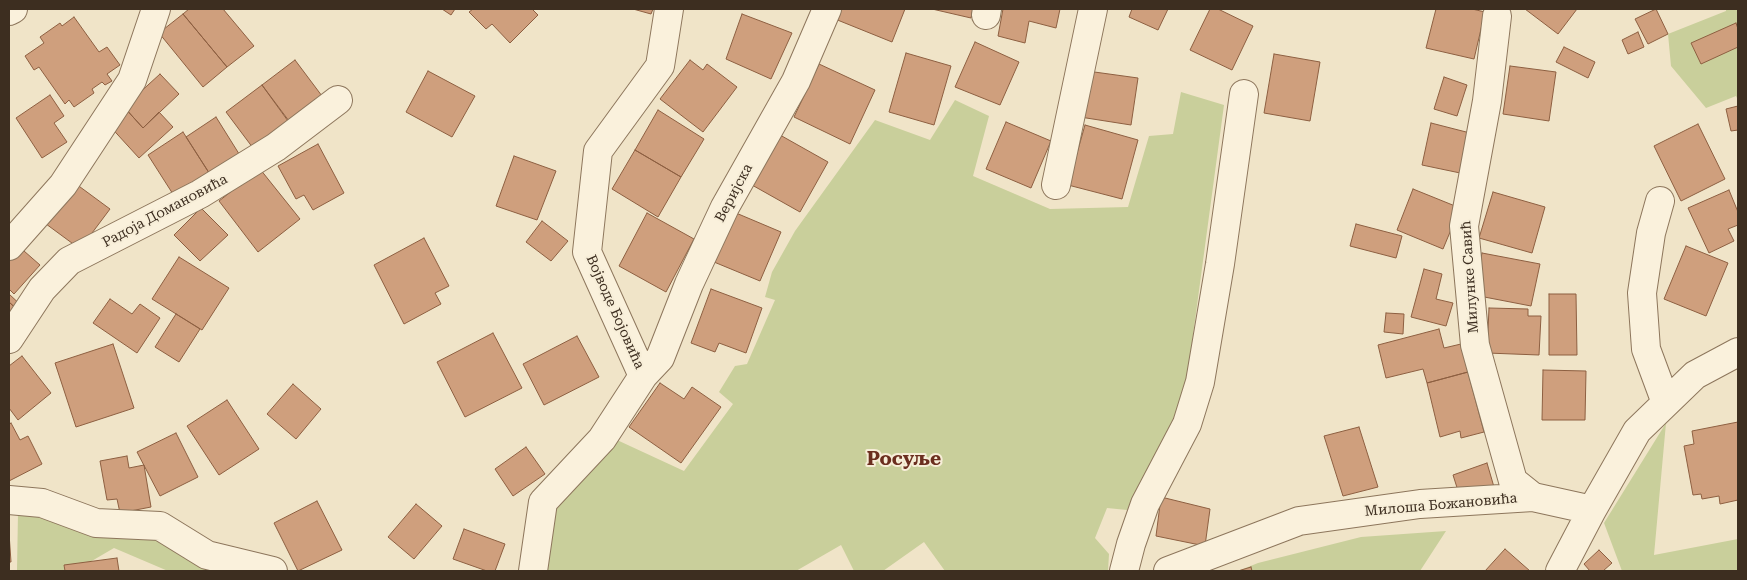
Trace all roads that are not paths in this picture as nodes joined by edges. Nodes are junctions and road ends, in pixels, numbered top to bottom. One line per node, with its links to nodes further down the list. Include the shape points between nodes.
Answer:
1 (13, 9): 6 (street)
2 (156, 9): 12 (street, via 132,80 63,185)
3 (669, 9): 15 (street, Војводе Бојовића, via 660,66 598,152 587,252)
4 (827, 9): 15 (street, Веријска, via 796,81 725,207 689,284 660,358)
5 (1093, 9): 10 (street)
6 (9, 11)
7 (1497, 16): 17 (street, Милунке Савић, via 1488,101 1464,226 1475,345 1513,481)
8 (1244, 94): 22 (street, via 1200,382 1187,424 1145,504)
9 (338, 100): 13 (street, Радоја Домановића, via 276,147 200,194 70,261 42,289)
10 (1056, 185)
11 (1660, 200): 16 (street, via 1651,233 1642,293 1646,349)
12 (9, 246)
13 (9, 339)
14 (1738, 352): 16 (street, via 1695,375)
15 (642, 376): 21 (street, Војводе Бојовића, via 602,439 543,502)
16 (1666, 404): 19 (street, via 1638,431)
17 (1533, 497): 19 (street, Милоша Божановића); 23 (street, Милоша Божановића, via 1420,504 1299,521)
18 (9, 500): 20 (street, via 42,503 96,523 160,526 207,555)
19 (1592, 510): 24 (street)
20 (273, 571)
21 (533, 571)
22 (1124, 571)
23 (1168, 571)
24 (1560, 571)

